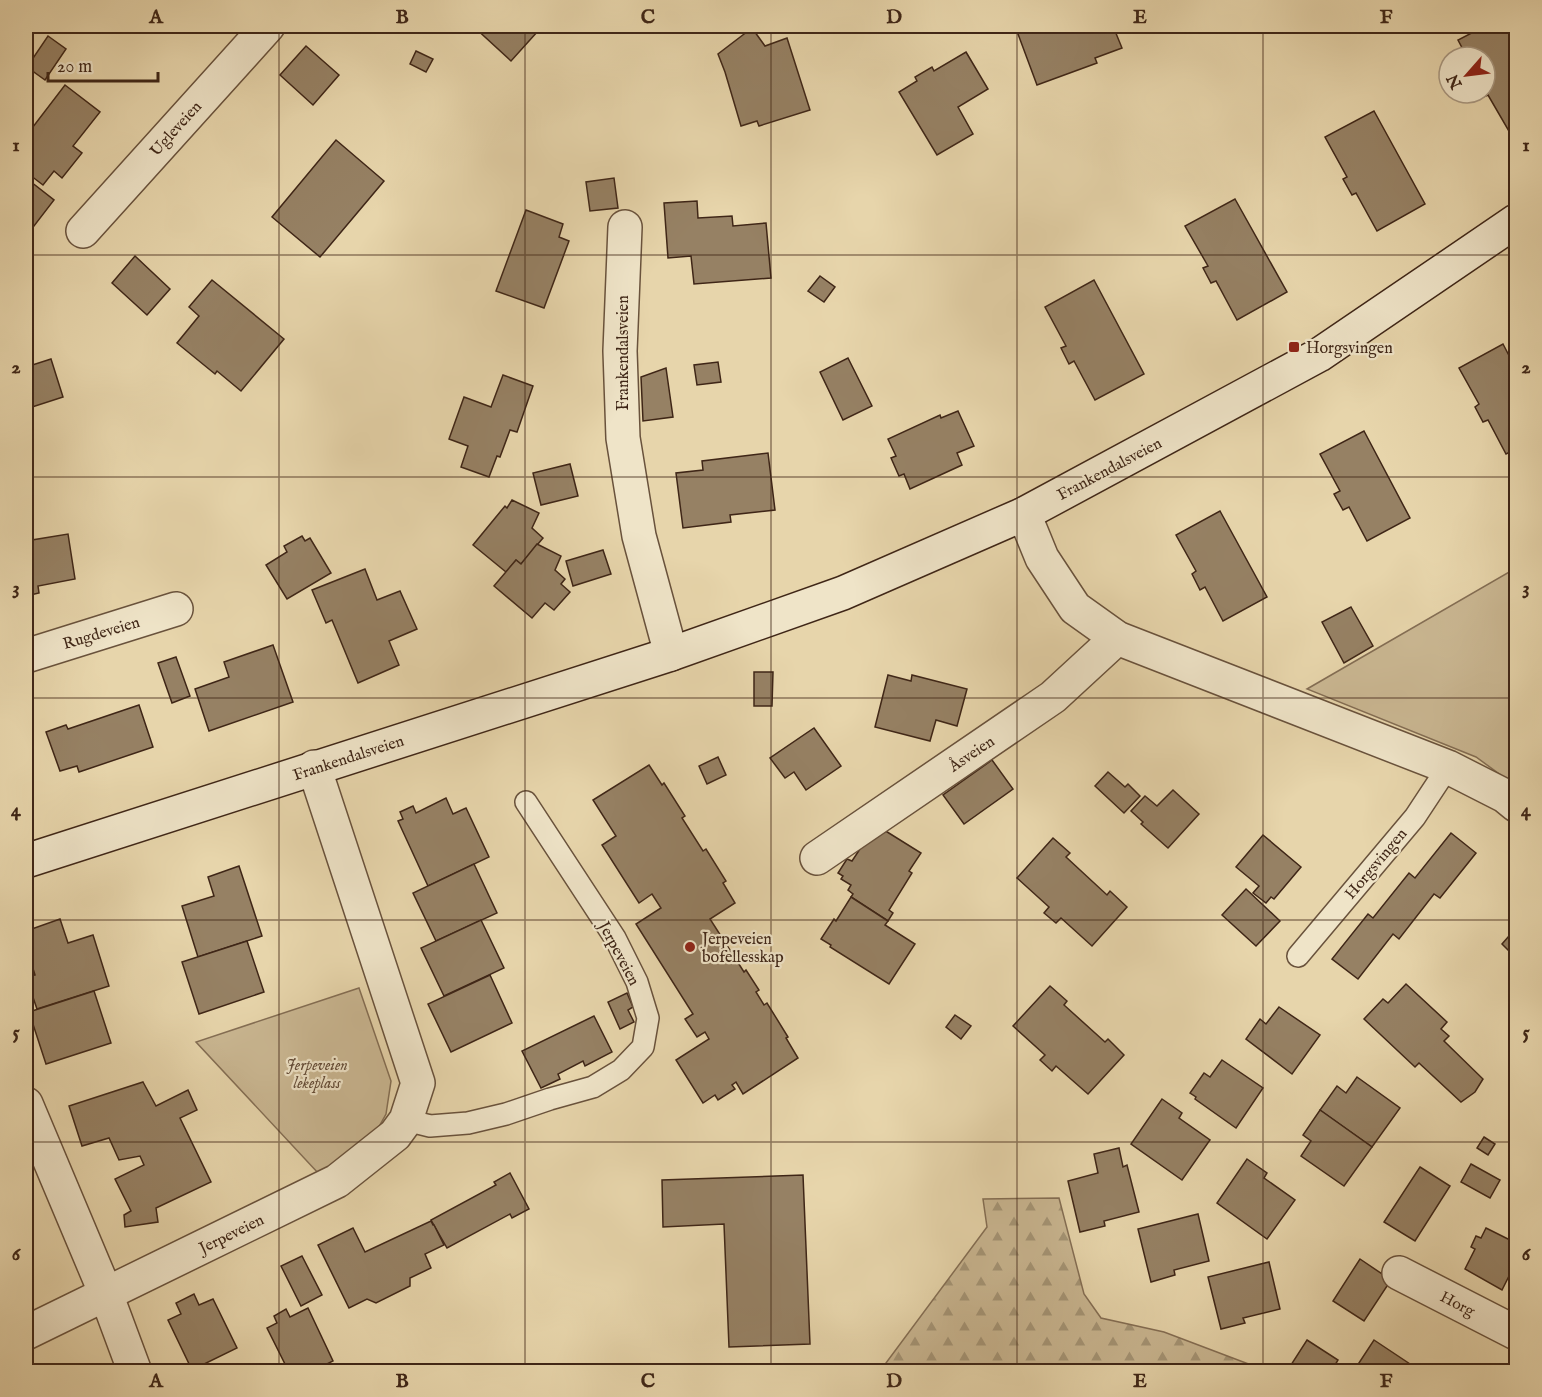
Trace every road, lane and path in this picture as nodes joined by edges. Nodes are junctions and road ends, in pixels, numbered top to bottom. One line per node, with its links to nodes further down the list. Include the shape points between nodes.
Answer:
1 (268, 26): 4 (street, Ugleveien)
2 (1516, 221): 5 (street, Frankendalsveien, via 1319,355)
3 (625, 227): 8 (street, Frankendalsveien, via 620,351 623,438 639,536)
4 (82, 231)
5 (1024, 513): 7 (street, via 1042,558 1075,608); 8 (street, Frankendalsveien, via 843,593)
6 (176, 609): 9 (street, Rugdeveien)
7 (1117, 638): 11 (street); 14 (street, Åsveien, via 1053,697)
8 (671, 654): 10 (street, Frankendalsveien)
9 (26, 656)
10 (314, 767): 15 (street, Frankendalsveien); 18 (street, Jerpeveien, via 418,1083)
11 (1448, 767): 13 (street); 16 (lane, Horgsvingen, via 1415,817)
12 (526, 802): 18 (lane, Jerpeveien, via 615,938 637,982 648,1018 643,1047 621,1070 593,1087 506,1114 430,1126)
13 (1516, 805)
14 (817, 858)
15 (26, 861)
16 (1298, 956)
17 (26, 1104): 20 (street)
18 (406, 1120): 20 (street, Jerpeveien, via 395,1135 337,1181)
19 (1399, 1273): 22 (street, Horg)
20 (106, 1294): 21 (street, Jerpeveien); 23 (street)
21 (26, 1333)
22 (1516, 1333)
23 (135, 1371)

